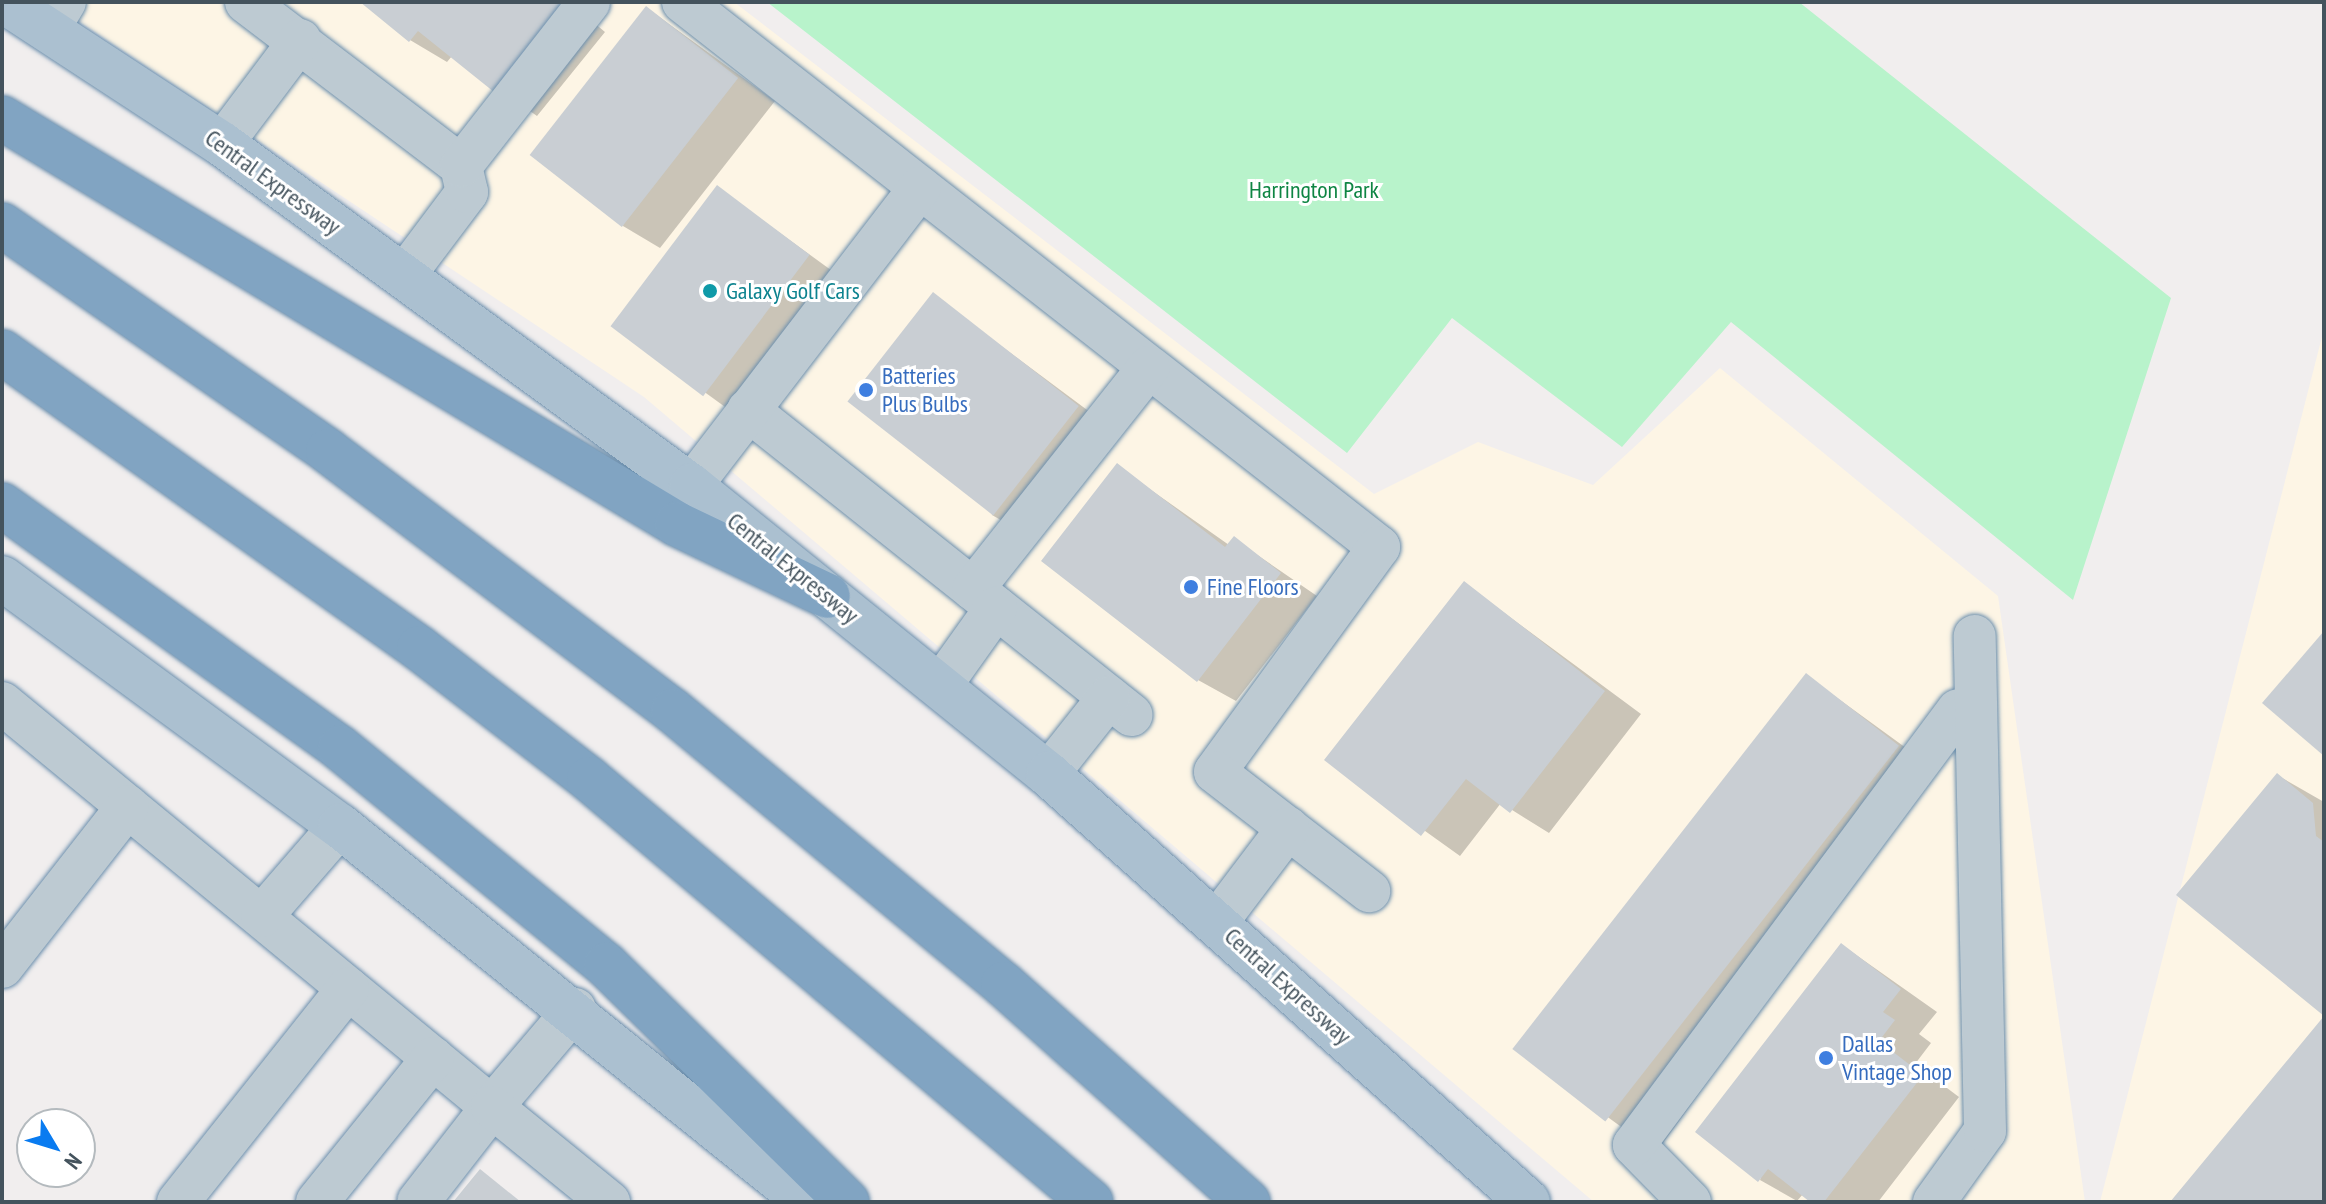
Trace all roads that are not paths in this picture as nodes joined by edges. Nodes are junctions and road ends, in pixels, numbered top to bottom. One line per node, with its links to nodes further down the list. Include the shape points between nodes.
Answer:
1 (5, 2): 5 (main road, Central Expressway)
2 (246, 2): 6 (lane)
3 (589, 2): 9 (lane)
4 (683, 2): 10 (lane)
5 (56, 16): 8 (main road, Central Expressway)
6 (300, 40): 8 (lane); 9 (lane)
7 (2, 118): 19 (highway, via 677,524)
8 (222, 144): 12 (main road, Central Expressway)
9 (461, 166): 12 (lane, via 467,192)
10 (920, 188): 14 (lane); 15 (lane)
11 (2, 225): 44 (highway, via 341,460 662,702 1003,984)
12 (404, 276): 16 (main road, Central Expressway)
13 (2, 352): 43 (highway, via 345,594 589,779)
14 (1149, 367): 20 (lane); 28 (lane, via 1379,547 1215,772)
15 (748, 410): 16 (lane); 20 (lane)
16 (691, 486): 19 (main road, Central Expressway)
17 (2, 505): 42 (highway, via 340,748 606,965)
18 (2, 578): 27 (main road)
19 (828, 596): 22 (main road, Central Expressway)
20 (985, 598): 22 (lane); 25 (lane, via 1120,706)
21 (1975, 636): 47 (lane, via 1985,1131)
22 (941, 685): 25 (main road, Central Expressway)
23 (2, 703): 26 (lane)
24 (1958, 710): 46 (lane, via 1634,1145)
25 (1048, 774): 31 (main road, Central Expressway)
26 (128, 806): 30 (lane); 32 (lane)
27 (340, 826): 30 (lane); 34 (main road)
28 (1288, 828): 29 (lane); 31 (lane)
29 (1369, 891)
30 (262, 916): 33 (lane)
31 (1217, 922): 45 (main road, Central Expressway)
32 (2, 967)
33 (348, 988): 35 (lane); 37 (lane)
34 (575, 1009): 36 (lane); 41 (main road)
35 (433, 1058): 36 (lane); 38 (lane)
36 (492, 1107): 39 (lane); 40 (lane)
37 (178, 1202)
38 (317, 1202)
39 (418, 1202)
40 (609, 1202)
41 (807, 1202)
42 (847, 1202)
43 (1091, 1202)
44 (1248, 1202)
45 (1528, 1202)
46 (1690, 1202)
47 (1934, 1202)

